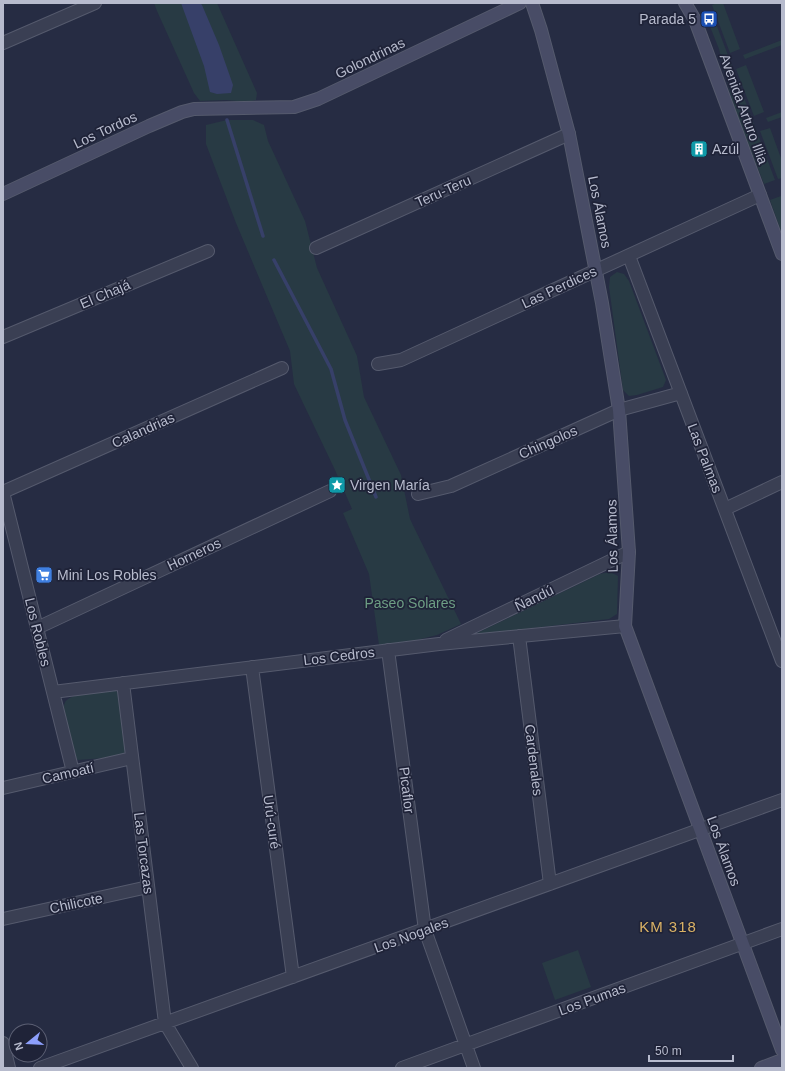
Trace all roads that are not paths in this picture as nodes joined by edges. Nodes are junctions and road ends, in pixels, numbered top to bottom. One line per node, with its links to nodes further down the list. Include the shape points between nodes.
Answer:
1 (95, 3): 7 (street)
2 (520, 3): 8 (street, Golondrinas, via 318,99 294,107)
3 (532, 3): 9 (street, Los Álamos)
4 (685, 3): 6 (street, Avenida Arturo Illia)
5 (693, 3): 6 (street, Avenida Arturo Illia)
6 (695, 20): 11 (street, Avenida Arturo Illia)
7 (3, 43)
8 (225, 109): 10 (street, Los Tordos, via 194,109 182,112)
9 (569, 134): 12 (street, Teru-Teru); 16 (street, Los Álamos)
10 (3, 194)
11 (760, 195): 14 (street, Avenida Arturo Illia); 15 (street, Las Perdices)
12 (316, 248)
13 (208, 251): 17 (street, El Chajá)
14 (782, 254)
15 (629, 256): 16 (street, Las Perdices); 20 (street, Las Palmas)
16 (595, 270): 18 (street, Las Perdices, via 401,360); 21 (street, Los Álamos)
17 (3, 337)
18 (378, 364)
19 (282, 368): 24 (street, Calandrias)
20 (681, 392): 21 (street, Chingolos); 26 (street, Las Palmas)
21 (619, 410): 25 (street, Chingolos, via 451,486); 27 (street, Los Álamos)
22 (782, 482): 26 (street)
23 (330, 491): 29 (street, Horneros)
24 (3, 492): 29 (street, Los Robles)
25 (418, 494)
26 (725, 509): 33 (street, Las Palmas)
27 (629, 552): 28 (street, Los Álamos); 31 (street, Ñandú)
28 (625, 626): 30 (street, Los Cedros); 41 (street, Los Álamos)
29 (37, 628): 36 (street, Los Robles)
30 (519, 636): 31 (street, Los Cedros); 42 (street, Cardenales)
31 (439, 644): 32 (street, Los Cedros)
32 (388, 650): 34 (street, Los Cedros); 46 (street, Picaflor)
33 (782, 660)
34 (252, 667): 35 (street, Los Cedros); 48 (street, Urú-curé)
35 (123, 683): 36 (street, Los Cedros); 37 (street, Las Torcazas)
36 (52, 692): 38 (street, Los Robles)
37 (132, 758): 38 (street, Camoatí); 43 (street, Las Torcazas)
38 (72, 772): 39 (street, Camoatí)
39 (3, 788)
40 (782, 800): 41 (street, Los Nogales)
41 (700, 830): 42 (street, Los Nogales); 47 (street, Los Álamos)
42 (550, 884): 46 (street, Los Nogales)
43 (148, 887): 44 (street, Chilicote); 49 (street, Las Torcazas)
44 (3, 918)
45 (782, 929): 47 (street, Los Pumas)
46 (425, 930): 48 (street, Los Nogales); 51 (street, Picaflor)
47 (742, 944): 51 (street, Los Pumas); 52 (street, Los Álamos)
48 (293, 977): 49 (street, Los Nogales)
49 (165, 1023): 55 (street, Los Nogales); 56 (street)
50 (3, 1043): 54 (street)
51 (466, 1045): 57 (street, Los Pumas); 58 (street, Picaflor)
52 (782, 1050)
53 (782, 1060): 59 (street)
54 (9, 1068)
55 (40, 1068)
56 (192, 1068)
57 (402, 1068)
58 (474, 1068)
59 (760, 1068)

